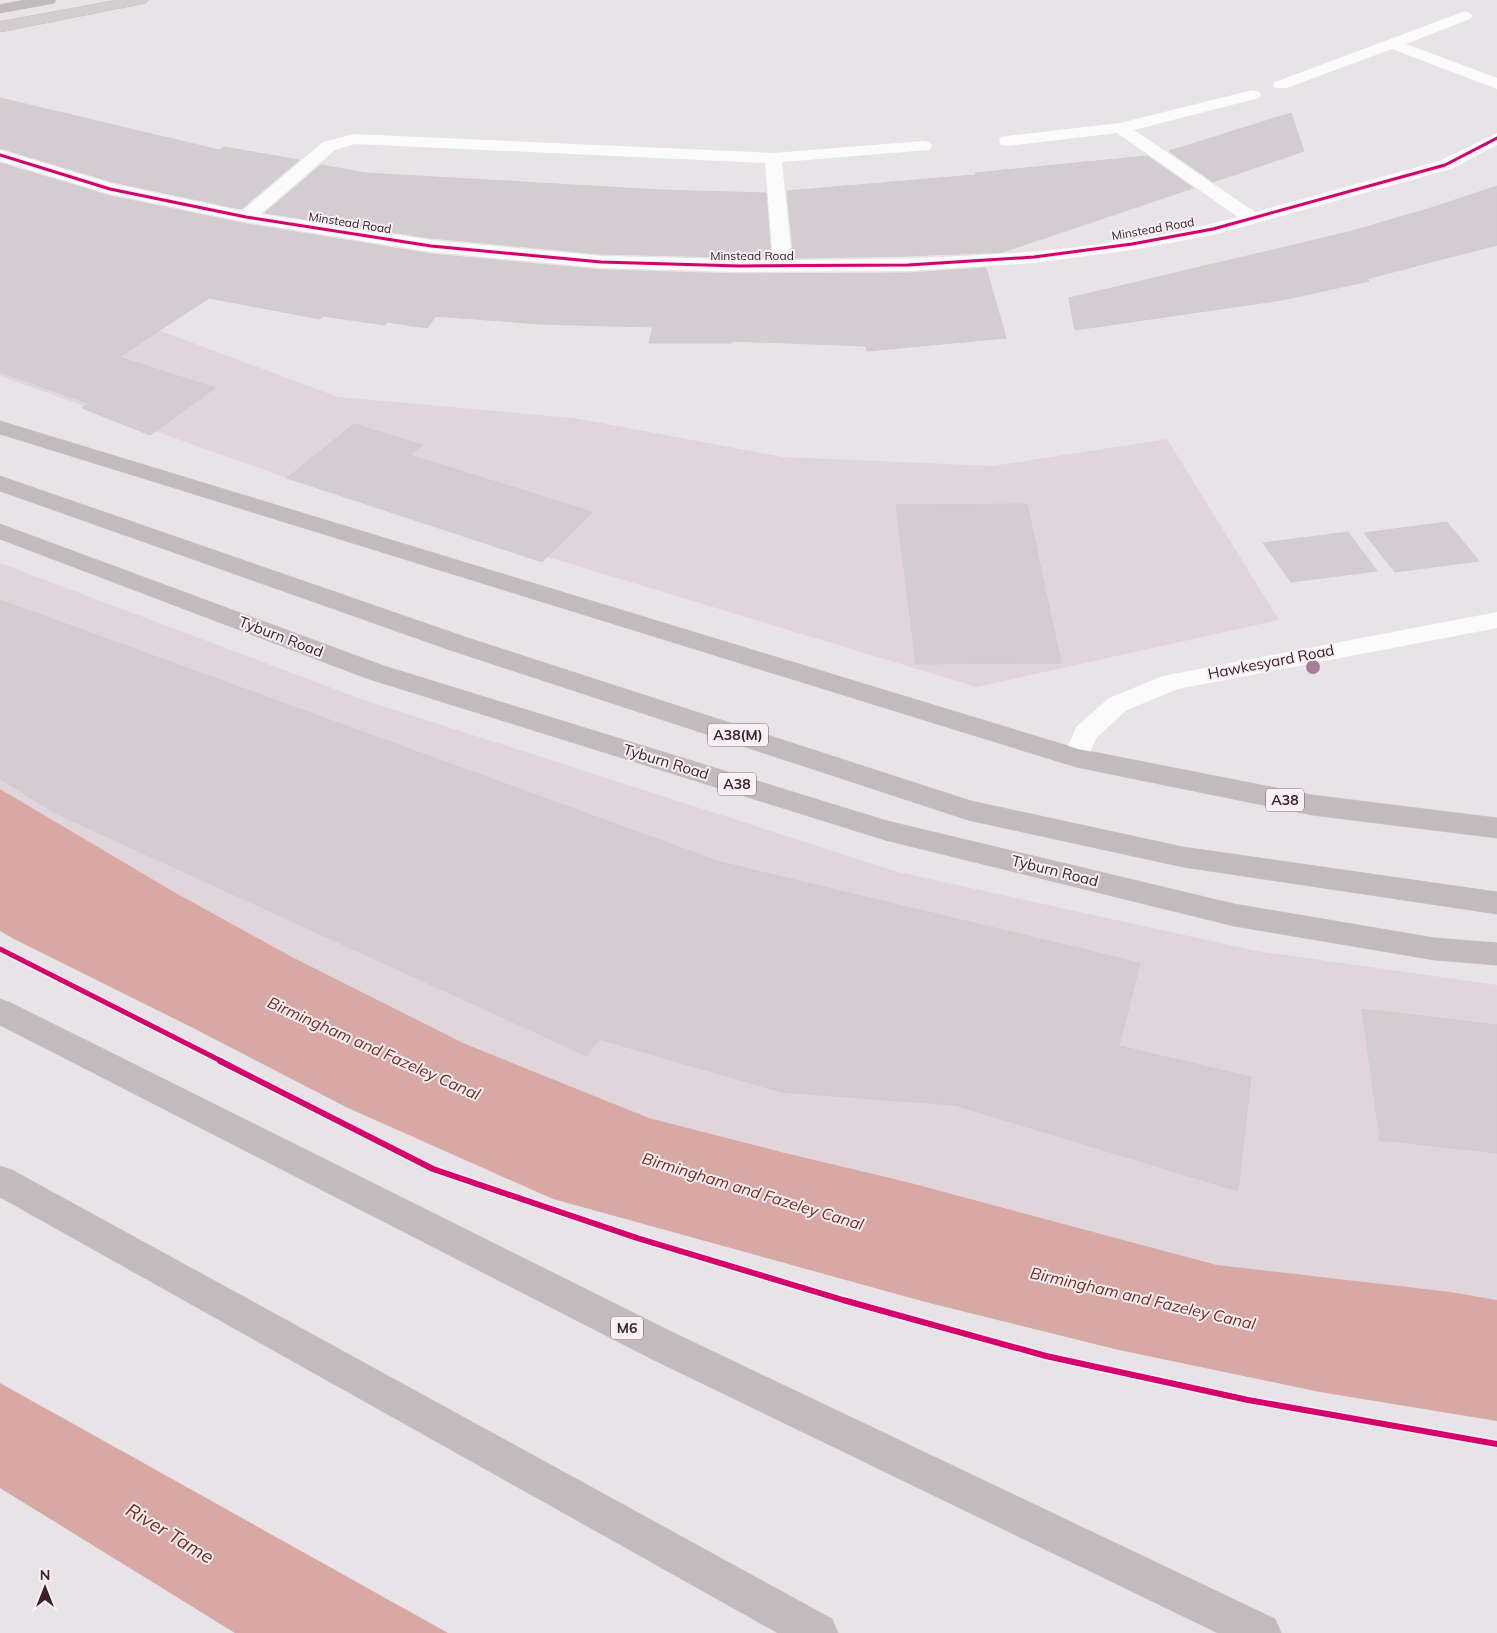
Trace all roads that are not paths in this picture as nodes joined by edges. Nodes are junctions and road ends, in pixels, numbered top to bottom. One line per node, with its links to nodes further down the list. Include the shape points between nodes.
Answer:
1 (49, 0): 3 (highway)
2 (141, 0): 5 (main road)
3 (0, 9)
4 (1465, 16): 6 (street)
5 (0, 27)
6 (1393, 44): 7 (street); 8 (street)
7 (1497, 84)
8 (1281, 85)
9 (1253, 95): 10 (street)
10 (1120, 128): 12 (street); 17 (street)
11 (1497, 138): 17 (street, Minstead Road, via 1445,164)
12 (1007, 141)
13 (923, 146): 15 (street)
14 (0, 155): 16 (street, Minstead Road, via 110,189)
15 (773, 158): 16 (street, via 354,139 329,146); 18 (street)
16 (246, 217): 18 (street, Minstead Road, via 431,246 602,262)
17 (1252, 218): 18 (street, Minstead Road, via 1213,229 1141,242 1034,257 908,265)
18 (783, 266)
19 (0, 427): 23 (highway, A38)
20 (0, 483): 25 (highway, A38(M), via 459,644 968,810 1183,857)
21 (0, 531): 26 (highway, Tyburn Road / A38, via 375,672 885,830 1234,914 1435,949)
22 (1497, 620): 23 (street, Hawkesyard Road, via 1172,682 1118,704 1085,734)
23 (1076, 758): 24 (highway, A38, via 1312,805)
24 (1497, 828)
25 (1497, 903)
26 (1497, 954)
27 (0, 1011): 30 (highway, M6, via 665,1347)
28 (0, 1180): 29 (highway)
29 (818, 1633)
30 (1261, 1633)

